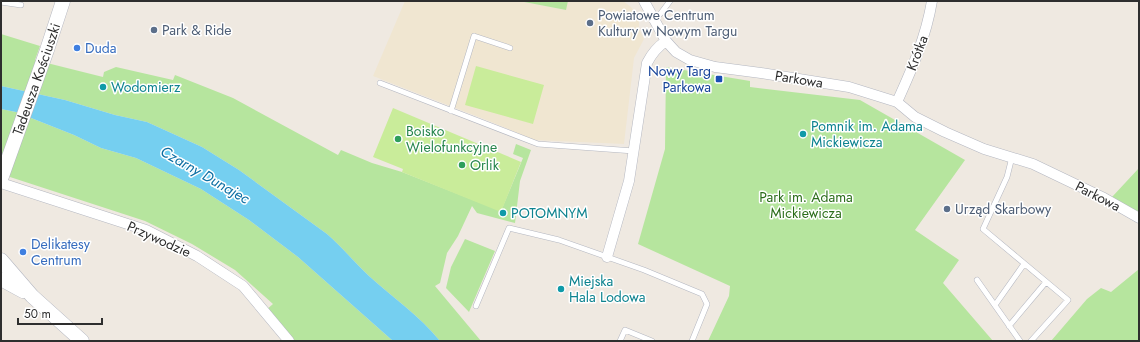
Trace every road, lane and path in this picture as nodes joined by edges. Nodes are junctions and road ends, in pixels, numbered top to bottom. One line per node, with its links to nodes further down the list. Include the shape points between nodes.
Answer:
1 (63, 1): 15 (street, Tadeusza Kościuszki)
2 (644, 1): 7 (street, Parkowa)
3 (670, 1): 7 (lane)
4 (932, 1): 11 (street, Krótka, via 920,48)
5 (1, 2): 6 (lane)
6 (20, 5)
7 (654, 20): 8 (street, Parkowa)
8 (666, 41): 11 (street, Parkowa, via 676,52 703,65 849,87); 13 (street, via 652,53 647,63)
9 (510, 48): 12 (lane, via 474,36)
10 (380, 83): 12 (lane)
11 (896, 102): 14 (street, Parkowa, via 915,117 945,132 984,149)
12 (451, 111): 13 (lane, via 538,144)
13 (634, 151): 17 (street, via 626,193)
14 (1012, 156): 16 (street, Parkowa, via 1104,198); 19 (lane, via 1007,178 983,229)
15 (1, 179): 28 (street, Przywodzie, via 146,230 197,256 243,286)
16 (1139, 218)
17 (607, 257): 25 (lane, via 559,240 509,228); 31 (lane, via 702,294 707,304)
18 (1, 260): 23 (street)
19 (1024, 264): 22 (lane); 24 (lane)
20 (1, 279): 23 (street)
21 (977, 280): 24 (lane)
22 (1046, 282): 26 (lane); 33 (lane, via 1068,300)
23 (32, 296): 27 (street)
24 (995, 305): 26 (lane)
25 (476, 306)
26 (1009, 326): 32 (lane)
27 (82, 341)
28 (289, 341)
29 (620, 341): 30 (lane, via 625,330)
30 (652, 341)
31 (692, 341)
32 (1020, 341)
33 (1031, 341)

